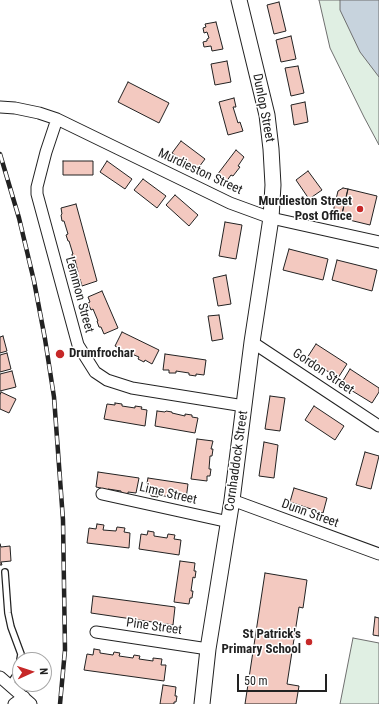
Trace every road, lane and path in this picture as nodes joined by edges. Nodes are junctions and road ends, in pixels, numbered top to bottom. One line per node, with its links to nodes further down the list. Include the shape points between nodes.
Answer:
1 (239, 0): 4 (main road, Dunlop Street, via 267,115 273,185)
2 (0, 107): 3 (street, Murdieston Street, via 15,108)
3 (57, 119): 4 (street, Murdieston Street, via 230,203); 7 (street, Lemmon Street, via 46,152 37,194 78,345 95,372 107,380 132,388)
4 (271, 218): 5 (street, Murdieston Street); 6 (main road, Cornhaddock Street)
5 (379, 242)
6 (252, 342): 7 (main road, Cornhaddock Street); 8 (street, Gordon Street)
7 (244, 406): 10 (main road, Cornhaddock Street)
8 (379, 426)
9 (102, 494): 11 (street, Lime Street)
10 (232, 500): 11 (main road, Cornhaddock Street); 12 (street, Dunn Street)
11 (229, 522): 15 (main road, Cornhaddock Street)
12 (379, 554)
13 (5, 572): 16 (lane, via 8,613)
14 (96, 632): 15 (street, Pine Street)
15 (208, 649): 21 (main road, Cornhaddock Street)
16 (20, 652)
17 (0, 677): 19 (street)
18 (12, 681): 19 (lane)
19 (9, 685): 20 (street)
20 (23, 702)
21 (202, 704)

